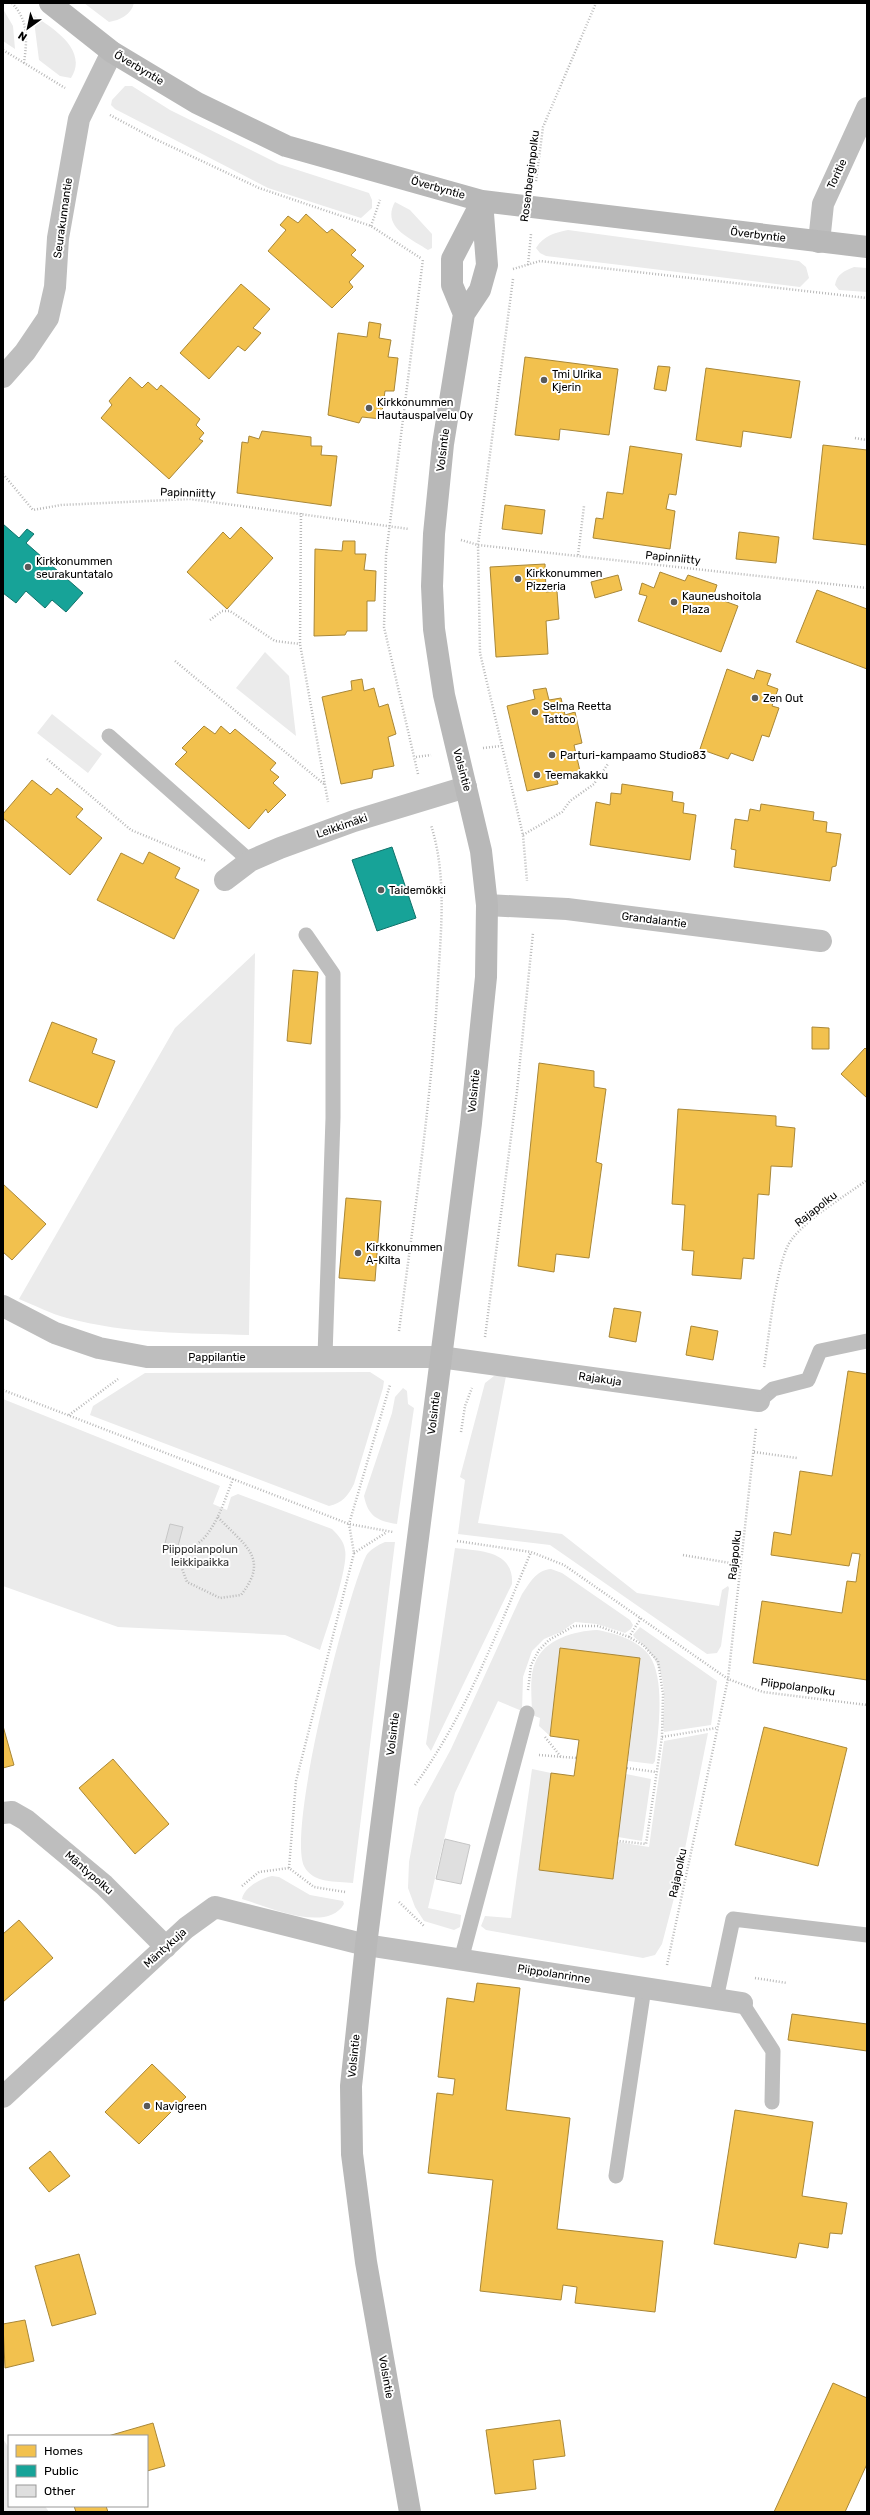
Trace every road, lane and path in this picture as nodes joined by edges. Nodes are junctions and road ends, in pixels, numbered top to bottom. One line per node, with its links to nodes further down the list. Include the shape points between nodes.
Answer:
1 (12, 3): 6 (path, via 20,12 26,28)
2 (50, 3): 5 (street, Överbyntie)
3 (596, 3): 10 (path, Rosenberginpolku, via 543,127)
4 (3, 50): 6 (path)
5 (112, 52): 7 (street, Seurakunnantie); 9 (street, Överbyntie, via 197,103 286,146)
6 (24, 63): 7 (path)
7 (86, 101): 13 (path, via 153,138 259,188 371,226 423,259); 19 (street, Seurakunnantie, via 79,119 58,238 55,287 48,318 26,352)
8 (867, 108): 11 (street, Toritie, via 823,204)
9 (482, 201): 10 (street, Överbyntie); 13 (street); 14 (street, Volsintie)
10 (533, 207): 11 (street, Överbyntie); 15 (path, Rosenberginpolku)
11 (819, 242): 12 (street, Överbyntie)
12 (867, 247)
13 (452, 259): 18 (street, via 452,285)
14 (487, 264): 16 (path); 18 (street, Volsintie, via 480,290)
15 (528, 265): 16 (path); 17 (path, via 540,261)
16 (514, 269): 26 (path)
17 (867, 298)
18 (464, 314): 36 (street, Volsintie, via 443,444 434,534 432,586 434,629 444,695)
19 (3, 377)
20 (855, 438): 21 (path)
21 (867, 440)
22 (3, 474): 24 (path, Papinniitty, via 32,510 61,505 190,499)
23 (584, 506): 27 (path)
24 (301, 513): 25 (path, Papinniitty); 30 (path)
25 (389, 526)
26 (478, 545): 27 (path, Papinniitty); 38 (path, via 480,653)
27 (578, 556): 28 (path, Papinniitty)
28 (867, 588)
29 (210, 620): 30 (path, via 222,611 230,611 274,641)
30 (300, 644): 35 (path)
31 (175, 660): 35 (path)
32 (108, 736): 39 (lane)
33 (47, 759): 40 (path, via 131,830 203,858)
34 (608, 764): 38 (path, via 594,784 570,801 562,812)
35 (324, 784): 37 (path)
36 (466, 787): 37 (street, Leikkimäki); 41 (street, Volsintie, via 481,852)
37 (336, 827): 39 (street, Leikkimäki)
38 (523, 835): 42 (path)
39 (250, 861): 40 (street, Leikkimäki)
40 (225, 880)
41 (487, 906): 42 (street, Grandalantie); 50 (street, Volsintie, via 486,984 471,1123)
42 (529, 906): 44 (street, Grandalantie); 51 (path, via 533,937 527,999 503,1210)
43 (306, 935): 48 (lane, via 333,974 333,1118)
44 (821, 941)
45 (867, 1180): 54 (path, Rajapolku, via 791,1239 782,1259)
46 (3, 1306): 48 (street, Pappilantie, via 55,1332 98,1348 147,1357)
47 (867, 1341): 54 (lane, via 820,1351 808,1380 773,1389)
48 (325, 1356): 49 (street, Pappilantie)
49 (396, 1356): 50 (street, Pappilantie); 60 (path)
50 (440, 1357): 51 (street, Rajakuja); 83 (street, Volsintie)
51 (482, 1362): 54 (street, Rajakuja)
52 (123, 1376): 55 (path)
53 (3, 1390): 55 (path)
54 (759, 1400): 56 (path, Rajapolku)
55 (68, 1415): 58 (path)
56 (753, 1452): 57 (path); 67 (path, Rajapolku)
57 (797, 1458)
58 (233, 1479): 59 (path); 60 (path)
59 (218, 1517): 59 (path, via 204,1538 185,1551 180,1563 187,1582 220,1598 241,1595 252,1582 255,1562 252,1551)
60 (349, 1524): 61 (path); 65 (path)
61 (388, 1532): 62 (path); 65 (path)
62 (396, 1533)
63 (457, 1541): 64 (path, Piippolanpolku)
64 (531, 1552): 68 (path, Piippolanpolku, via 564,1565); 79 (path, via 455,1724 438,1754)
65 (354, 1553): 82 (path, via 296,1781)
66 (683, 1555): 67 (path)
67 (742, 1564): 70 (path, Rajapolku)
68 (641, 1618): 69 (path); 70 (path, Piippolanpolku)
69 (629, 1637): 72 (path, via 598,1626 574,1626 548,1640 531,1665); 74 (path, via 643,1645 658,1661 663,1694)
70 (728, 1679): 71 (path, Piippolanpolku, via 763,1692); 73 (path, Rajapolku)
71 (867, 1704)
72 (526, 1713): 75 (lane)
73 (716, 1728): 74 (path); 91 (path, Rajapolku)
74 (662, 1737): 78 (path)
75 (516, 1752): 76 (path); 89 (lane)
76 (577, 1758)
77 (627, 1768): 78 (path)
78 (656, 1772): 81 (path, via 646,1844)
79 (413, 1788)
80 (3, 1813): 88 (street, Mäntypolku, via 12,1812 26,1820 104,1885)
81 (618, 1840)
82 (289, 1868): 83 (path, via 314,1887); 84 (path, via 259,1872)
83 (372, 1896): 85 (path, via 396,1899); 87 (street, Volsintie)
84 (215, 1907): 87 (street); 88 (street, Mäntykuja)
85 (426, 1927)
86 (867, 1935): 93 (lane, via 733,1919)
87 (366, 1945): 89 (street, Piippolanrinne); 101 (street, Volsintie, via 351,2086 352,2154 366,2262)
88 (166, 1946): 98 (street, Mäntykuja)
89 (460, 1960): 95 (street, Piippolanrinne)
90 (659, 1965): 91 (path)
91 (667, 1967): 92 (path)
92 (675, 1968)
93 (722, 1974): 94 (path); 96 (lane)
94 (787, 1983)
95 (644, 1988): 96 (street, Piippolanrinne); 100 (lane)
96 (716, 1999): 97 (street, Piippolanrinne)
97 (742, 2003): 99 (lane, via 773,2051)
98 (3, 2097)
99 (772, 2102)
100 (616, 2176)
101 (410, 2512)

